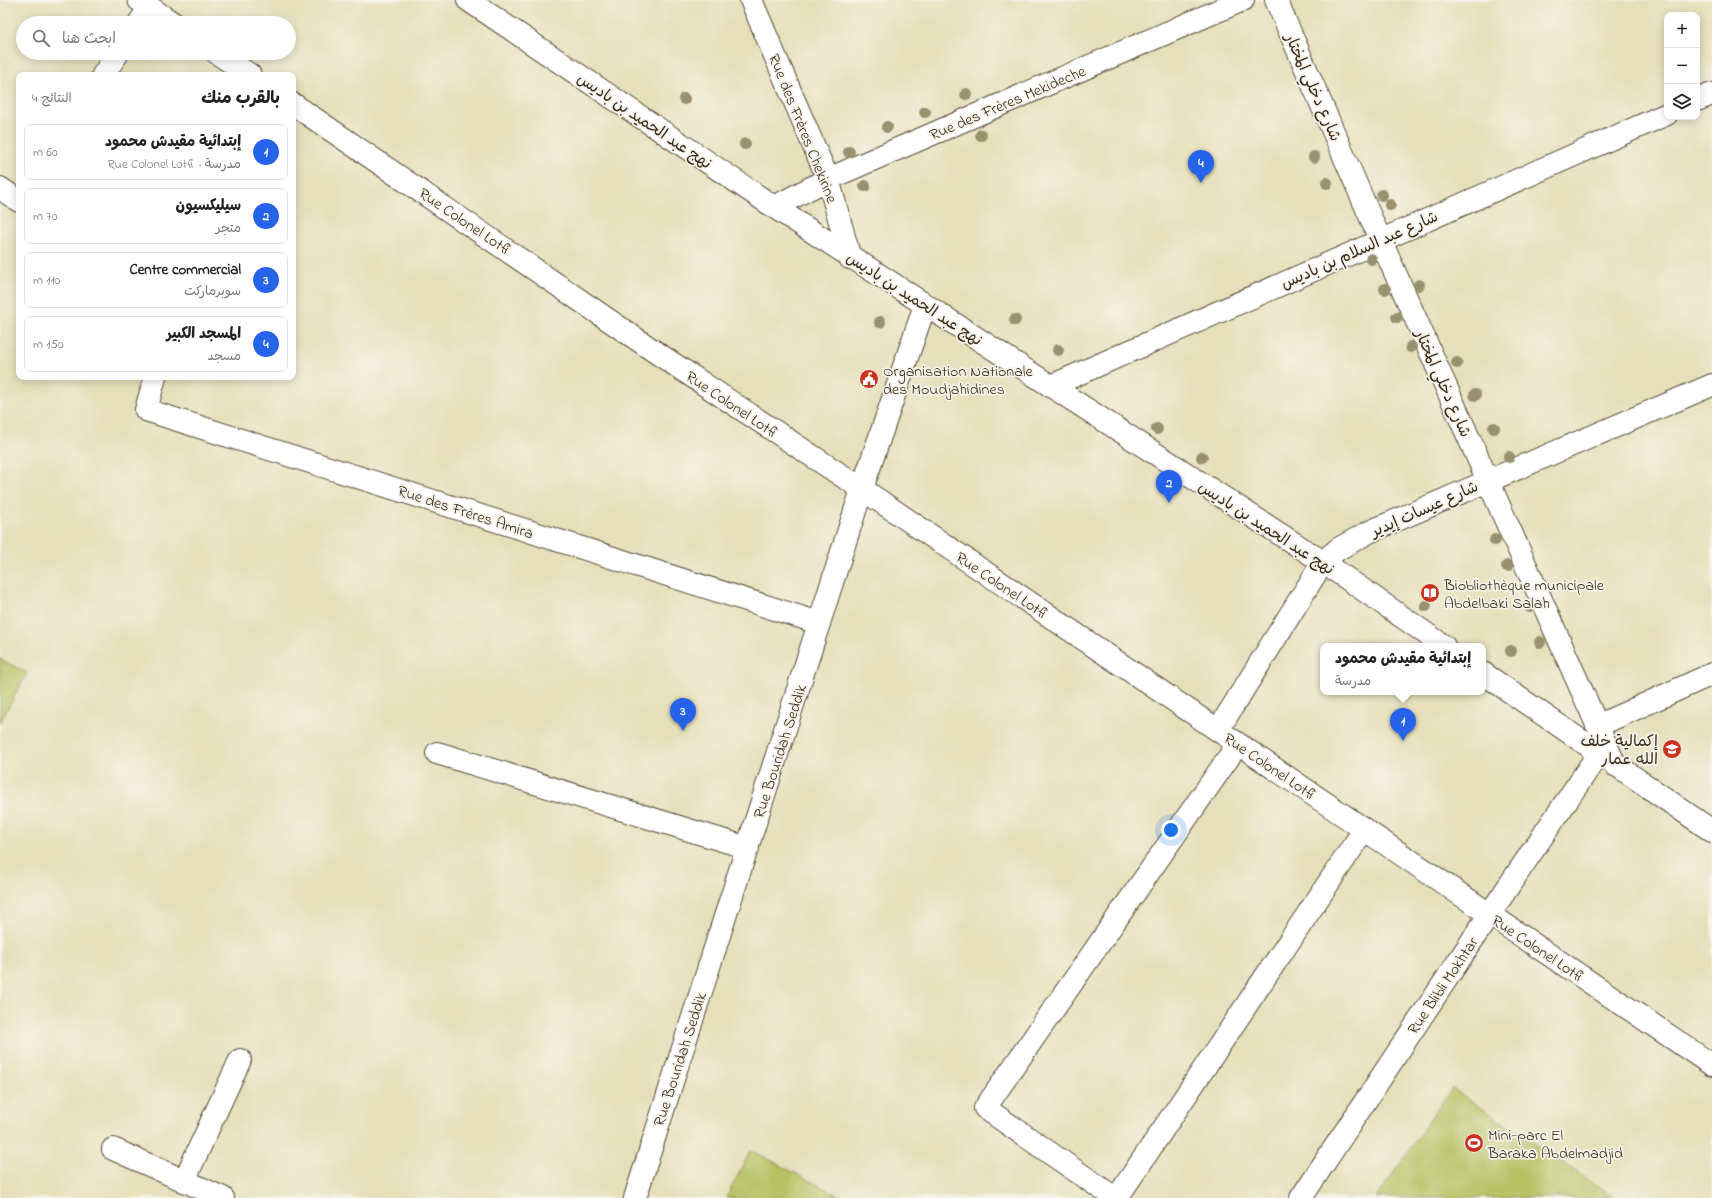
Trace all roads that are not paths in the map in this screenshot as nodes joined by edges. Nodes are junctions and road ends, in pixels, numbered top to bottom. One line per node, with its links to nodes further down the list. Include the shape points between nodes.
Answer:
1 (468, 0): 16 (street, نهج عبد الحميد بن باديس)
2 (751, 0): 15 (street, Rue des Frères Chekirine)
3 (1243, 0): 15 (street, Rue des Frères Mekideche)
4 (1276, 0): 17 (street, شارع دخلي المختار)
5 (142, 10): 6 (street)
6 (156, 16)
7 (113, 60): 9 (street)
8 (228, 60): 10 (street)
9 (104, 72)
10 (246, 72)
11 (1712, 94): 12 (street)
12 (1700, 99)
13 (296, 106): 24 (street, Rue Colonel Lotfi, via 651,349)
14 (1664, 115): 17 (street, شارع عبد السلام بن باديس)
15 (828, 179): 16 (street, Rue des Frères Mekideche); 18 (street, Rue des Frères Chekirine)
16 (774, 207): 18 (street, نهج عبد الحميد بن باديس)
17 (1380, 239): 22 (street, شارع عبد السلام بن باديس); 23 (street, شارع دخلي المختار)
18 (850, 258): 19 (street, نهج عبد الحميد بن باديس)
19 (925, 305): 22 (street, نهج عبد الحميد بن باديس); 24 (street, Rue Bouridah Seddik)
20 (154, 380): 26 (street, Rue des Frères Amira, via 146,410)
21 (1712, 385): 23 (street, شارع عيسات إيدير)
22 (1051, 386): 25 (street, نهج عبد الحميد بن باديس)
23 (1487, 480): 25 (street, شارع عيسات إيدير, via 1359,537 1338,549); 30 (street, شارع دخلي المختار)
24 (862, 489): 26 (street, Rue Bouridah Seddik); 31 (street, Rue Colonel Lotfi)
25 (1323, 562): 27 (street, نهج عبد الحميد بن باديس); 31 (street, شارع عيسات إيدير)
26 (819, 623): 37 (street, Rue Bouridah Seddik)
27 (1440, 643)
28 (1712, 674): 30 (street)
29 (1486, 675): 34 (street)
30 (1597, 726): 34 (street, شارع دخلي المختار)
31 (1218, 730): 32 (street, Rue Colonel Lotfi)
32 (1238, 744): 35 (street, Rue Colonel Lotfi); 45 (street, via 985,1108)
33 (437, 753): 37 (street)
34 (1607, 759): 36 (street); 38 (street, Rue Blibli Mokhtar)
35 (1364, 830): 38 (street, Rue Colonel Lotfi); 45 (street)
36 (1712, 831)
37 (748, 848): 44 (street, Rue Bouridah Seddik)
38 (1489, 915): 40 (street, Rue Colonel Lotfi); 46 (street, Rue Blibli Mokhtar)
39 (240, 1060): 42 (street)
40 (1712, 1065)
41 (112, 1149): 42 (street)
42 (184, 1181): 43 (street)
43 (223, 1198)
44 (636, 1198)
45 (1116, 1198)
46 (1301, 1198)

